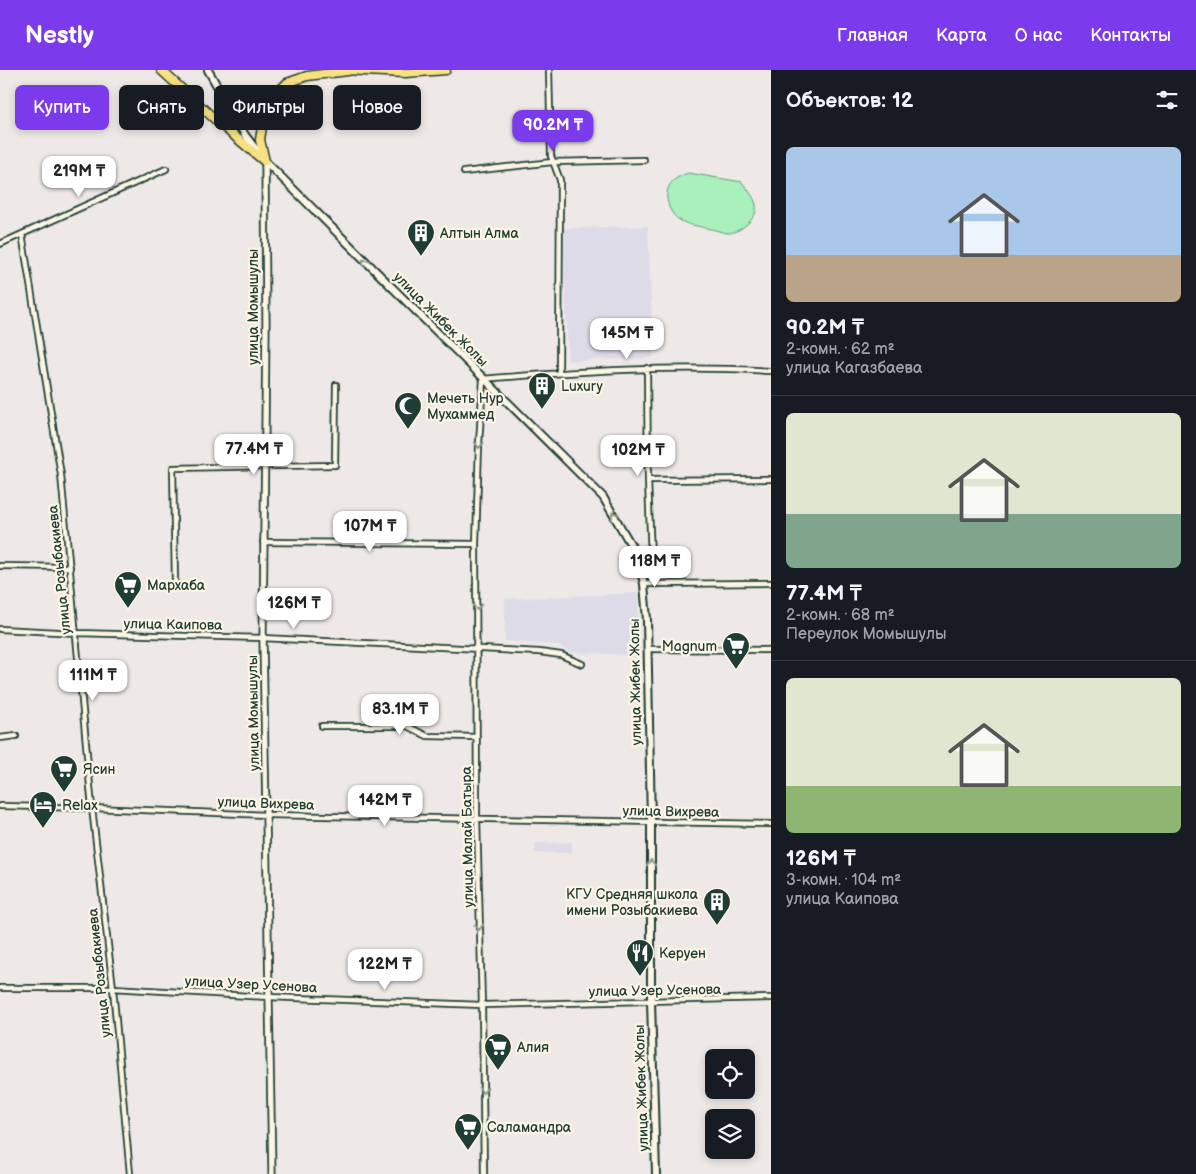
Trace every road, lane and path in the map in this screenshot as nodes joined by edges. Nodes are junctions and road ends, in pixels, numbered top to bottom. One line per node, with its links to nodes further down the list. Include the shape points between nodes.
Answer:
1 (161, 70): 7 (highway)
2 (208, 70): 7 (main road, улица Жибек Жолы, via 245,135)
3 (346, 70): 4 (highway, via 405,73); 7 (highway, via 307,76 287,83 272,98 263,120 260,140)
4 (446, 70)
5 (549, 70): 8 (street)
6 (644, 160): 8 (street)
7 (265, 161): 16 (main road, улица Жибек Жолы, one-way to 7); 18 (street, улица Момышулы)
8 (552, 162): 10 (street); 15 (street, via 560,180)
9 (166, 169): 11 (street)
10 (464, 172)
11 (22, 234): 12 (street); 24 (street, улица Розыбакиева, via 61,475)
12 (0, 244)
13 (647, 368): 14 (street); 15 (street); 20 (street)
14 (771, 371)
15 (559, 372): 16 (street)
16 (483, 379): 22 (street, улица Малай Батыра, one-way to 22); 27 (main road, улица Жибек Жолы, one-way to 16, via 631,545 603,497)
17 (336, 385): 18 (street, via 335,465)
18 (264, 466): 21 (street, улица Момышулы); 25 (street, via 173,468)
19 (771, 479): 20 (street)
20 (648, 480): 28 (street)
21 (263, 542): 22 (street); 31 (street, улица Момышулы)
22 (476, 544): 32 (street, улица Малай Батыра, one-way to 32)
23 (0, 566): 24 (street)
24 (70, 567): 30 (street, улица Розыбакиева)
25 (174, 582)
26 (771, 582): 28 (street)
27 (644, 584): 28 (street); 33 (main road, улица Жибек Жолы)
28 (652, 584)
29 (0, 629): 30 (street, улица Каипова)
30 (77, 633): 31 (street, улица Каипова); 41 (street, улица Розыбакиева)
31 (263, 638): 32 (street, улица Каипова); 42 (street, улица Момышулы)
32 (477, 649): 35 (street, улица Каипова, via 561,655); 38 (street, улица Малай Батыра)
33 (647, 650): 34 (street); 44 (main road, улица Жибек Жолы)
34 (771, 650)
35 (582, 664)
36 (322, 726): 38 (street, via 407,726 427,736)
37 (16, 736): 39 (street)
38 (477, 737): 43 (street, улица Малай Батыра)
39 (0, 738)
40 (0, 806): 41 (street, улица Вихрева)
41 (92, 808): 42 (street, улица Вихрева); 47 (street, улица Розыбакиева)
42 (268, 815): 43 (street, улица Вихрева); 48 (street, улица Момышулы)
43 (477, 819): 44 (street, улица Вихрева); 51 (street, улица Малай Батыра, one-way to 51)
44 (651, 822): 45 (street, улица Вихрева); 50 (main road, улица Жибек Жолы, one-way to 44)
45 (771, 824)
46 (0, 988): 47 (street, улица Узер Усенова)
47 (113, 988): 48 (street, улица Узер Усенова); 52 (street, улица Розыбакиева)
48 (268, 997): 51 (street, улица Узер Усенова); 53 (street, улица Момышулы)
49 (771, 998): 50 (street, улица Узер Усенова)
50 (651, 1001): 51 (street, улица Узер Усенова); 55 (main road, улица Жибек Жолы)
51 (482, 1005): 54 (street, улица Малай Батыра, one-way to 54)
52 (130, 1174)
53 (272, 1174)
54 (484, 1174)
55 (656, 1174)

